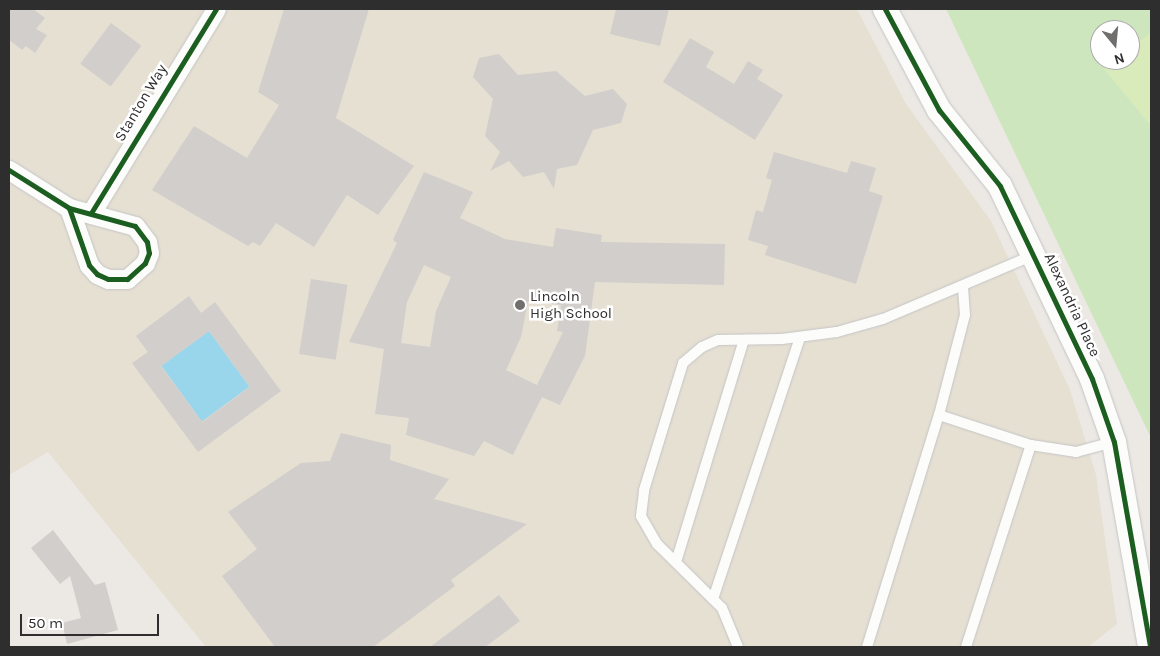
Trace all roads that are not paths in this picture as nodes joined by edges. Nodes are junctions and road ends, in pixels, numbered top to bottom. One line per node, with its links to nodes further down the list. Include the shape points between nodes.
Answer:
1 (216, 9): 5 (street, Stanton Way)
2 (885, 9): 6 (street, Alexandria Place, via 939,110 1000,186)
3 (9, 170): 4 (street)
4 (69, 208): 5 (street); 5 (street, via 89,265 108,279 127,279 149,253 143,235 135,226)
5 (91, 213)
6 (1035, 254): 7 (lane); 11 (street, Alexandria Place, via 1092,379)
7 (963, 287): 8 (lane, via 883,319); 10 (lane, via 965,315)
8 (800, 337): 9 (lane); 14 (lane)
9 (744, 340): 13 (lane); 13 (lane, via 718,340 702,347 683,363 644,490 641,516 657,544)
10 (939, 416): 12 (lane); 16 (lane)
11 (1114, 442): 12 (lane, via 1076,452); 18 (street, Alexandria Place)
12 (1031, 445): 17 (lane)
13 (676, 562): 14 (lane)
14 (713, 599): 15 (lane, via 722,608)
15 (738, 647)
16 (867, 647)
17 (966, 647)
18 (1150, 647)

